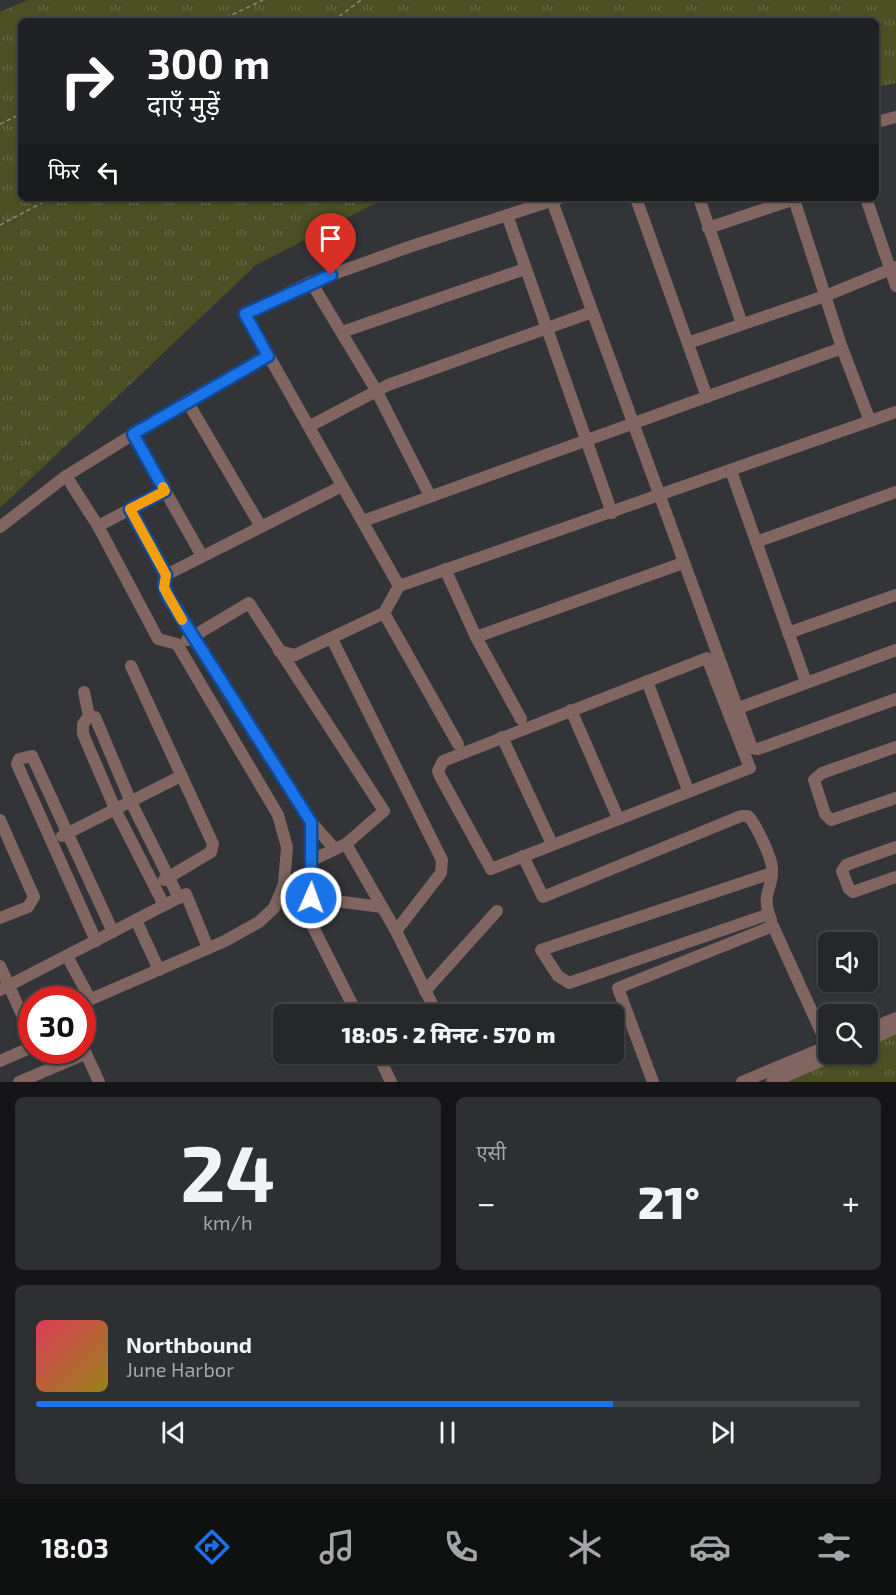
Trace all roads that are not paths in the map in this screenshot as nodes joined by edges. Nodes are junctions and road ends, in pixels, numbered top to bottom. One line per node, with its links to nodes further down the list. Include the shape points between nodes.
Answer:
1 (896, 117): 2 (street)
2 (879, 121)
3 (550, 201): 10 (street)
4 (557, 201): 17 (street)
5 (637, 201): 21 (street)
6 (700, 201): 11 (street)
7 (790, 201): 11 (street)
8 (797, 201): 16 (street)
9 (867, 201): 12 (street)
10 (507, 215): 13 (street); 14 (street)
11 (708, 228): 18 (street)
12 (893, 268): 15 (street); 16 (street)
13 (525, 269): 19 (street); 20 (street)
14 (311, 282): 20 (street); 23 (street, via 245,314)
15 (896, 286)
16 (825, 296): 18 (street); 22 (street)
17 (592, 312): 19 (street); 29 (street)
18 (742, 324): 21 (street)
19 (548, 328): 24 (street); 32 (street)
20 (342, 332): 24 (street)
21 (687, 343): 25 (street)
22 (842, 348): 25 (street); 28 (street)
23 (268, 356): 26 (street); 30 (street)
24 (376, 390): 30 (street); 38 (street)
25 (707, 397): 29 (street)
26 (188, 401): 31 (street); 44 (street)
27 (896, 412): 28 (street)
28 (870, 421): 33 (street)
29 (633, 424): 32 (street); 39 (street)
30 (310, 426): 35 (street)
31 (133, 434): 34 (street); 36 (street)
32 (585, 440): 38 (street); 42 (street)
33 (731, 471): 39 (street); 47 (street)
34 (66, 476): 45 (street); 46 (street)
35 (342, 486): 43 (street); 44 (street)
36 (165, 491): 41 (street); 48 (street)
37 (894, 494): 40 (street); 47 (street)
38 (430, 496): 43 (street)
39 (659, 496): 42 (street); 49 (street)
40 (896, 507)
41 (130, 509): 45 (street); 51 (street)
42 (612, 513): 50 (street)
43 (363, 521): 52 (street)
44 (260, 525): 48 (street)
45 (98, 526): 59 (street, via 158,639)
46 (0, 527)
47 (756, 542): 55 (street)
48 (202, 556): 51 (street)
49 (683, 563): 56 (street); 67 (street)
50 (445, 568): 52 (street); 56 (street)
51 (166, 575): 57 (street, via 167,595)
52 (399, 586): 54 (street)
53 (896, 595): 55 (street)
54 (384, 613): 58 (street); 72 (street)
55 (788, 633): 64 (street)
56 (476, 637): 70 (street)
57 (193, 638): 59 (street); 61 (street, via 249,603); 81 (street)
58 (332, 639): 61 (street, via 295,655); 102 (street, via 442,860 441,873)
59 (177, 644): 105 (street, via 278,815 287,847 284,884 274,908 259,922)
60 (896, 650): 64 (street)
61 (279, 651): 85 (street, via 384,811)
62 (131, 666): 74 (street)
63 (647, 681): 68 (street); 75 (street); 75 (street, via 707,658 750,768)
64 (806, 682): 67 (street)
65 (84, 692): 69 (street)
66 (896, 699): 67 (street, via 755,749)
67 (736, 709)
68 (571, 710): 71 (street); 79 (street)
69 (89, 716): 77 (street, via 94,717); 78 (street, via 83,724 83,734)
70 (521, 719)
71 (502, 737): 84 (street); 87 (street, via 448,758 438,771 491,869)
72 (458, 744)
73 (896, 747): 76 (street, via 822,773 814,780 825,814 831,820)
74 (181, 776): 77 (street); 91 (street, via 213,844 211,852)
75 (688, 790): 79 (street)
76 (896, 798)
77 (131, 802): 78 (street); 91 (street)
78 (116, 811): 82 (street); 92 (street)
79 (618, 818): 84 (street)
80 (0, 820): 99 (street, via 34,897 28,907)
81 (311, 822): 85 (street); 88 (street)
82 (68, 833): 83 (street); 83 (street, via 32,756 19,759 17,764); 103 (street)
83 (51, 842): 104 (street)
84 (552, 844): 87 (street)
85 (340, 846): 88 (street); 96 (street)
86 (896, 847): 90 (street, via 842,871 853,892)
87 (523, 856): 89 (street, via 543,897 745,816 753,823)
88 (312, 860): 94 (street)
89 (772, 873): 98 (street, via 764,900); 98 (street, via 541,950 562,981 569,983)
90 (896, 877)
91 (169, 878): 92 (street); 93 (street)
92 (153, 884): 95 (street)
93 (179, 898): 95 (street); 105 (street, via 186,894)
94 (311, 898): 96 (street); 113 (street, via 310,921)
95 (164, 905): 100 (street)
96 (382, 907): 102 (street)
97 (497, 912): 111 (street)
98 (769, 914): 101 (street)
99 (0, 918)
100 (136, 920): 103 (street); 108 (street)
101 (773, 926): 117 (street); 132 (street, via 618,988)
102 (396, 931): 111 (street)
103 (113, 932): 104 (street)
104 (96, 941): 106 (street)
105 (208, 948): 108 (street)
106 (67, 956): 109 (street); 110 (street)
107 (0, 966): 110 (street)
108 (159, 970): 112 (street)
109 (80, 986)
110 (4, 988): 115 (street)
111 (425, 991): 114 (street)
112 (96, 997)
113 (352, 1004)
114 (432, 1004)
115 (18, 1011)
116 (896, 1018): 118 (street)
117 (818, 1022)
118 (878, 1025)
119 (896, 1028): 120 (street)
120 (878, 1036)
121 (18, 1053): 124 (street)
122 (818, 1055): 133 (street)
123 (818, 1057): 134 (street)
124 (0, 1061)
125 (62, 1064): 128 (street)
126 (91, 1064): 130 (street)
127 (382, 1064): 131 (street)
128 (40, 1078): 129 (street)
129 (19, 1082)
130 (99, 1082)
131 (391, 1082)
132 (653, 1082)
133 (742, 1082)
134 (772, 1082)

